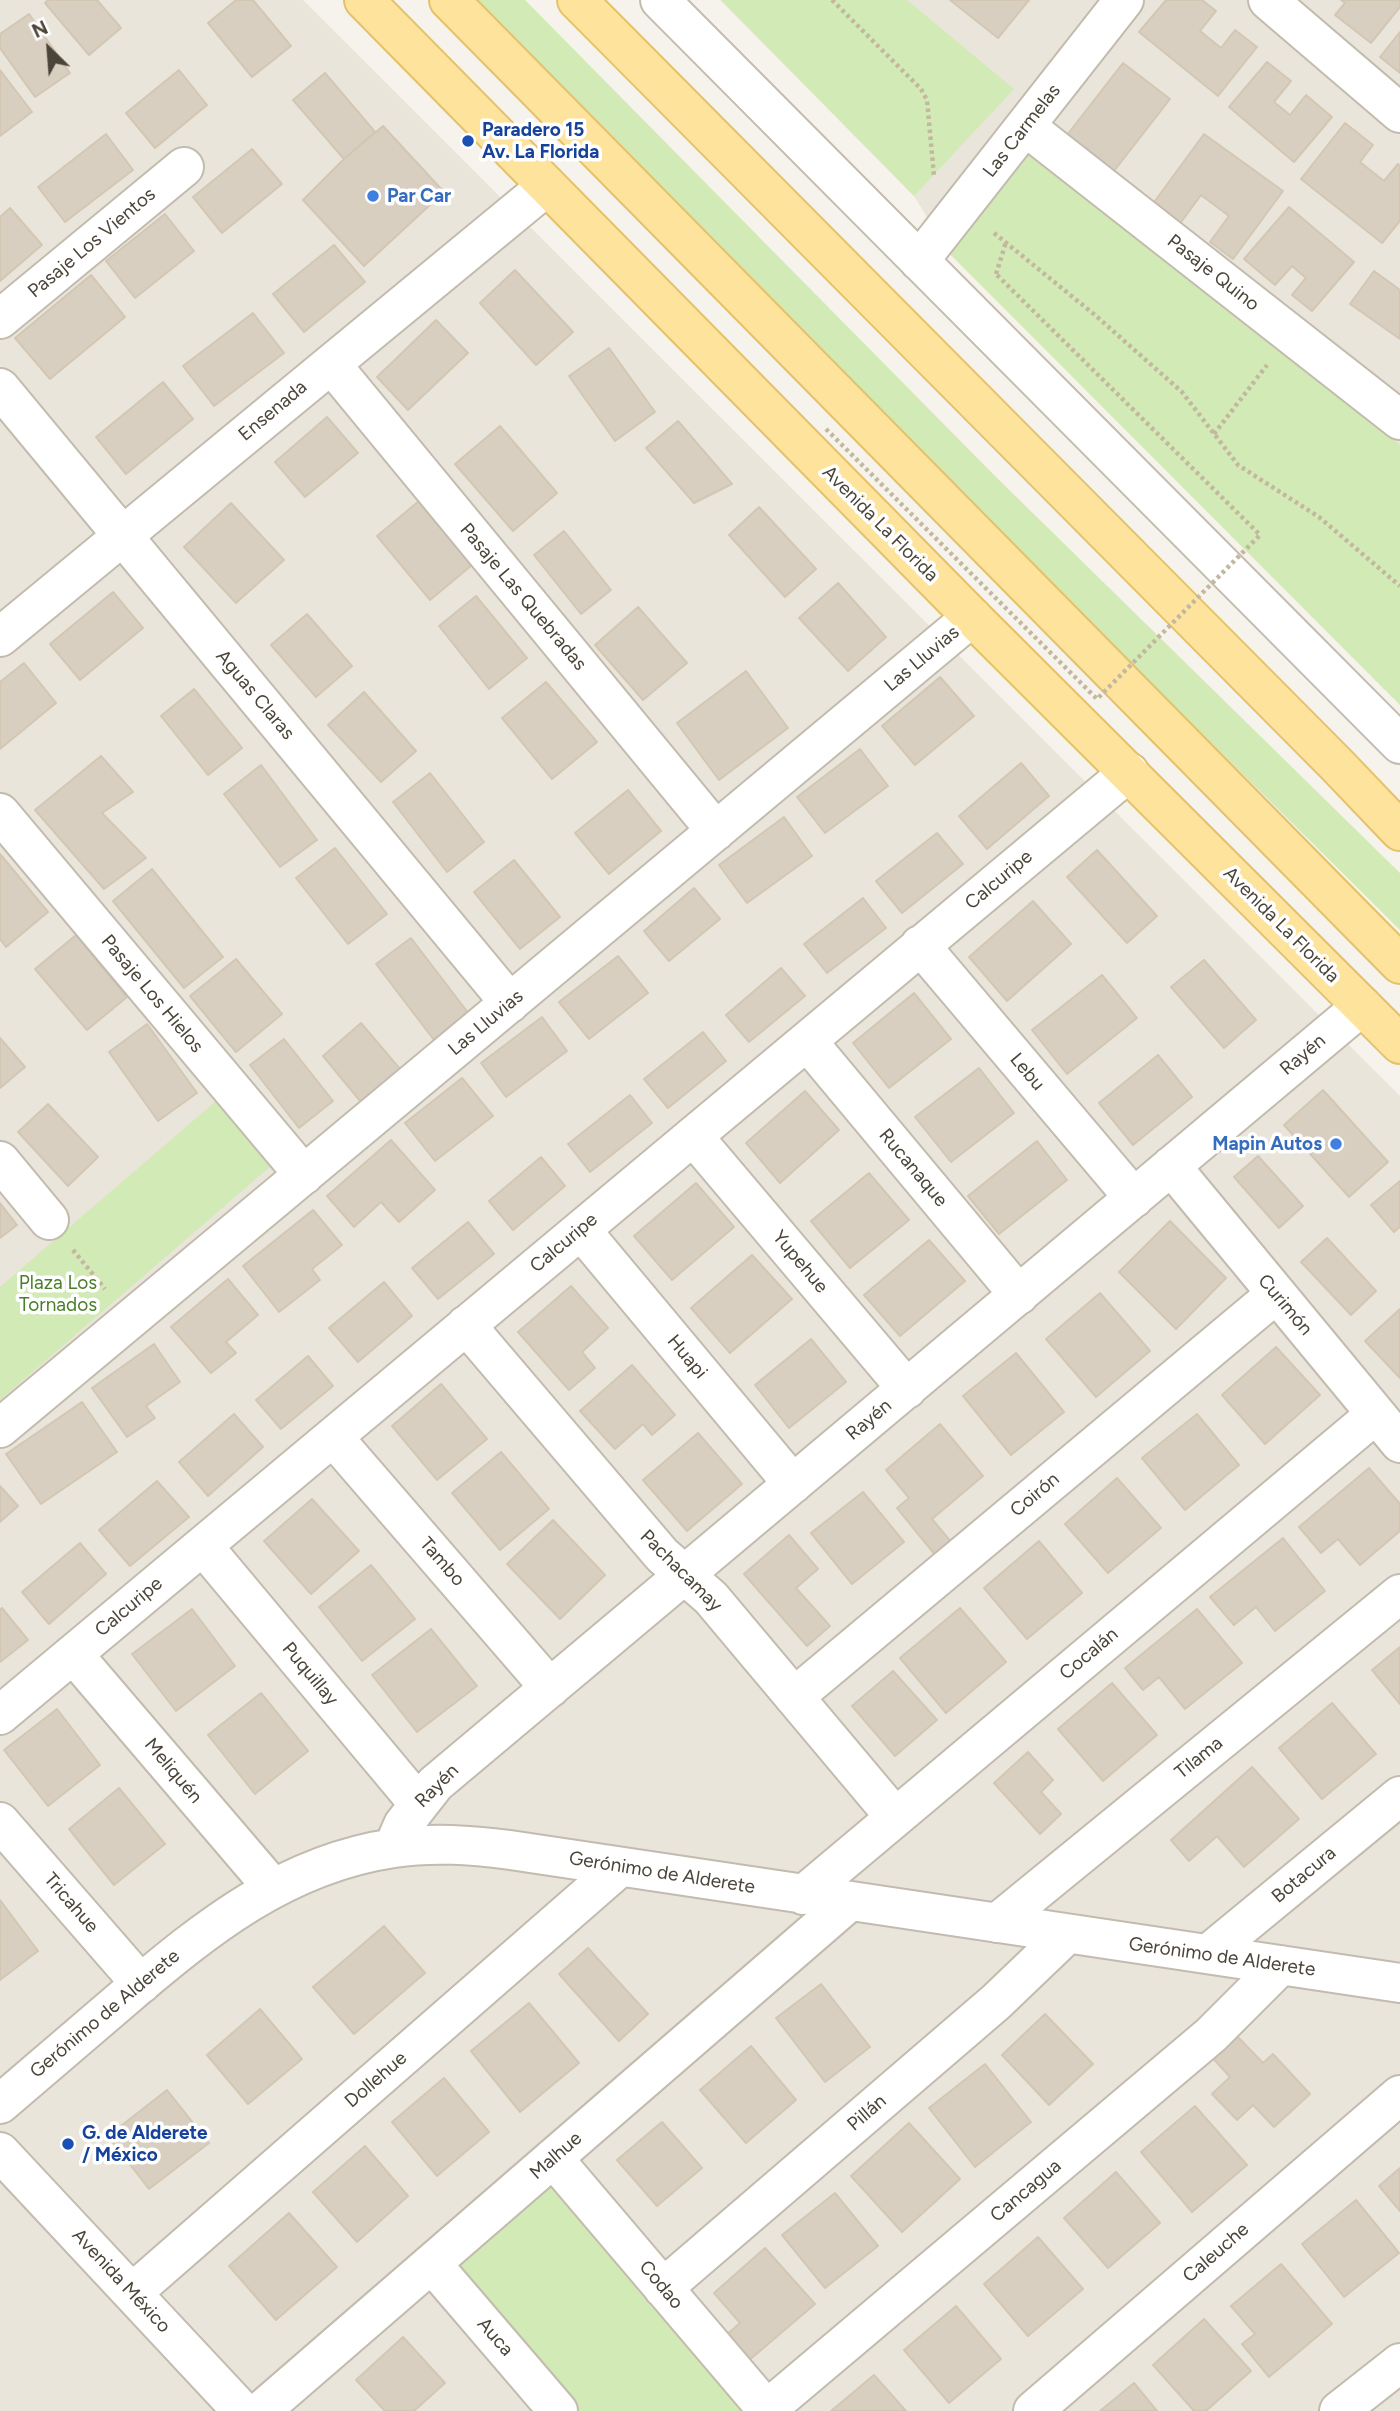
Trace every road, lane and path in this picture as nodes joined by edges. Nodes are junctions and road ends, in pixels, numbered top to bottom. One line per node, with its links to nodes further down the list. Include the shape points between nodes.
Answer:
1 (364, 0): 11 (main road, Avenida La Florida)
2 (449, 0): 32 (main road)
3 (577, 0): 30 (main road)
4 (660, 0): 14 (street)
5 (832, 0): 12 (path, via 922,89 928,100 935,178)
6 (1124, 0): 9 (street, Las Carmelas)
7 (1268, 0): 8 (street)
8 (1400, 113)
9 (1025, 126): 12 (street, Las Carmelas); 16 (street, Pasaje Quino)
10 (184, 167): 15 (street, Pasaje Los Vientos)
11 (547, 186): 17 (street, Ensenada); 24 (main road, Avenida La Florida)
12 (962, 207): 13 (path); 14 (street, Las Carmelas)
13 (1006, 242): 20 (path, bridge, via 996,274 1260,536 1097,699); 21 (path, via 1182,392)
14 (919, 261): 26 (street)
15 (0, 319)
16 (1294, 337): 19 (street, Pasaje Quino); 21 (path, via 1251,382)
17 (331, 364): 22 (street, Ensenada); 29 (street, Pasaje Las Quebradas)
18 (0, 388): 22 (street, Aguas Claras)
19 (1400, 420)
20 (825, 429)
21 (1213, 434): 23 (path, via 1238,466 1319,517)
22 (123, 536): 25 (street, Ensenada); 33 (street, Aguas Claras)
23 (1400, 585)
24 (972, 617): 27 (main road, Avenida La Florida); 29 (street, Las Lluvias)
25 (0, 637)
26 (1400, 744)
27 (1129, 772): 31 (street, Calcuripe); 34 (main road, Avenida La Florida)
28 (0, 813): 40 (street, Pasaje Los Hielos)
29 (716, 831): 33 (street, Las Lluvias)
30 (1400, 831)
31 (920, 946): 35 (street, Calcuripe); 41 (street, Lebu)
32 (1400, 964)
33 (510, 1003): 40 (street, Las Lluvias)
34 (1362, 1006): 36 (main road, Avenida La Florida); 39 (street, Rayén)
35 (807, 1041): 37 (street, Calcuripe); 45 (street, Rucanaque)
36 (1400, 1044)
37 (693, 1136): 43 (street, Calcuripe); 48 (street, Yupehue)
38 (0, 1161): 42 (street)
39 (1171, 1166): 41 (street, Rayén); 44 (street, Curimón)
40 (303, 1175): 46 (street, Las Lluvias)
41 (1134, 1198): 45 (street, Rayén)
42 (49, 1220): 46 (path)
43 (581, 1230): 47 (street, Calcuripe); 53 (street, Huapi)
44 (1276, 1294): 49 (street, Curimón); 59 (street, Coirón)
45 (1018, 1295): 48 (street, Rayén)
46 (129, 1320): 50 (street, Las Lluvias)
47 (466, 1325): 51 (street, Calcuripe); 55 (street, Pachacamay)
48 (907, 1389): 53 (street, Rayén)
49 (1376, 1414): 52 (street, Curimón); 63 (street, Cocalán)
50 (0, 1428)
51 (333, 1437): 54 (street, Calcuripe); 58 (street, Tambo)
52 (1400, 1443)
53 (793, 1484): 55 (street, Rayén)
54 (203, 1546): 57 (street, Calcuripe); 62 (street, Puquillay)
55 (684, 1575): 58 (street, Rayén); 59 (street, Pachacamay, via 711,1598)
56 (1400, 1594): 70 (street, Tilama)
57 (73, 1654): 60 (street, Calcuripe); 67 (street, Meliquén)
58 (550, 1688): 62 (street, Rayén)
59 (794, 1697): 63 (street, Pachacamay)
60 (0, 1715)
61 (1400, 1796): 72 (street, Botacura)
62 (418, 1803): 65 (street, Rayén)
63 (895, 1817): 68 (street, Cocalán)
64 (0, 1822): 75 (street, Tricahue)
65 (393, 1848): 66 (street, Gerónimo de Alderete, via 472,1845); 67 (street, Gerónimo de Alderete, via 314,1870)
66 (621, 1867): 68 (street, Gerónimo de Alderete); 82 (street, Dollehue)
67 (273, 1888): 75 (street, Gerónimo de Alderete, via 214,1923)
68 (803, 1895): 69 (street, Gerónimo de Alderete)
69 (850, 1901): 70 (street, Gerónimo de Alderete); 79 (street, Malhue)
70 (997, 1923): 71 (street, Gerónimo de Alderete)
71 (1067, 1934): 72 (street, Gerónimo de Alderete); 81 (street, Pillán, via 996,2002)
72 (1208, 1955): 73 (street, Gerónimo de Alderete)
73 (1280, 1965): 74 (street, Gerónimo de Alderete); 87 (street, Cancagua, via 1211,2035)
74 (1400, 1983)
75 (141, 1984): 77 (street, Gerónimo de Alderete)
76 (1400, 2095): 88 (street, Caleuche)
77 (0, 2104)
78 (0, 2152): 82 (street, Avenida México)
79 (553, 2158): 80 (street, Malhue); 81 (street, Codao)
80 (432, 2264): 85 (street, Malhue); 86 (street, Auca)
81 (663, 2288): 87 (street, Codao)
82 (132, 2293): 84 (street, Avenida México)
83 (1400, 2363): 89 (street)
84 (242, 2411)
85 (261, 2411)
86 (558, 2411)
87 (767, 2411)
88 (1032, 2411)
89 (1339, 2411)

